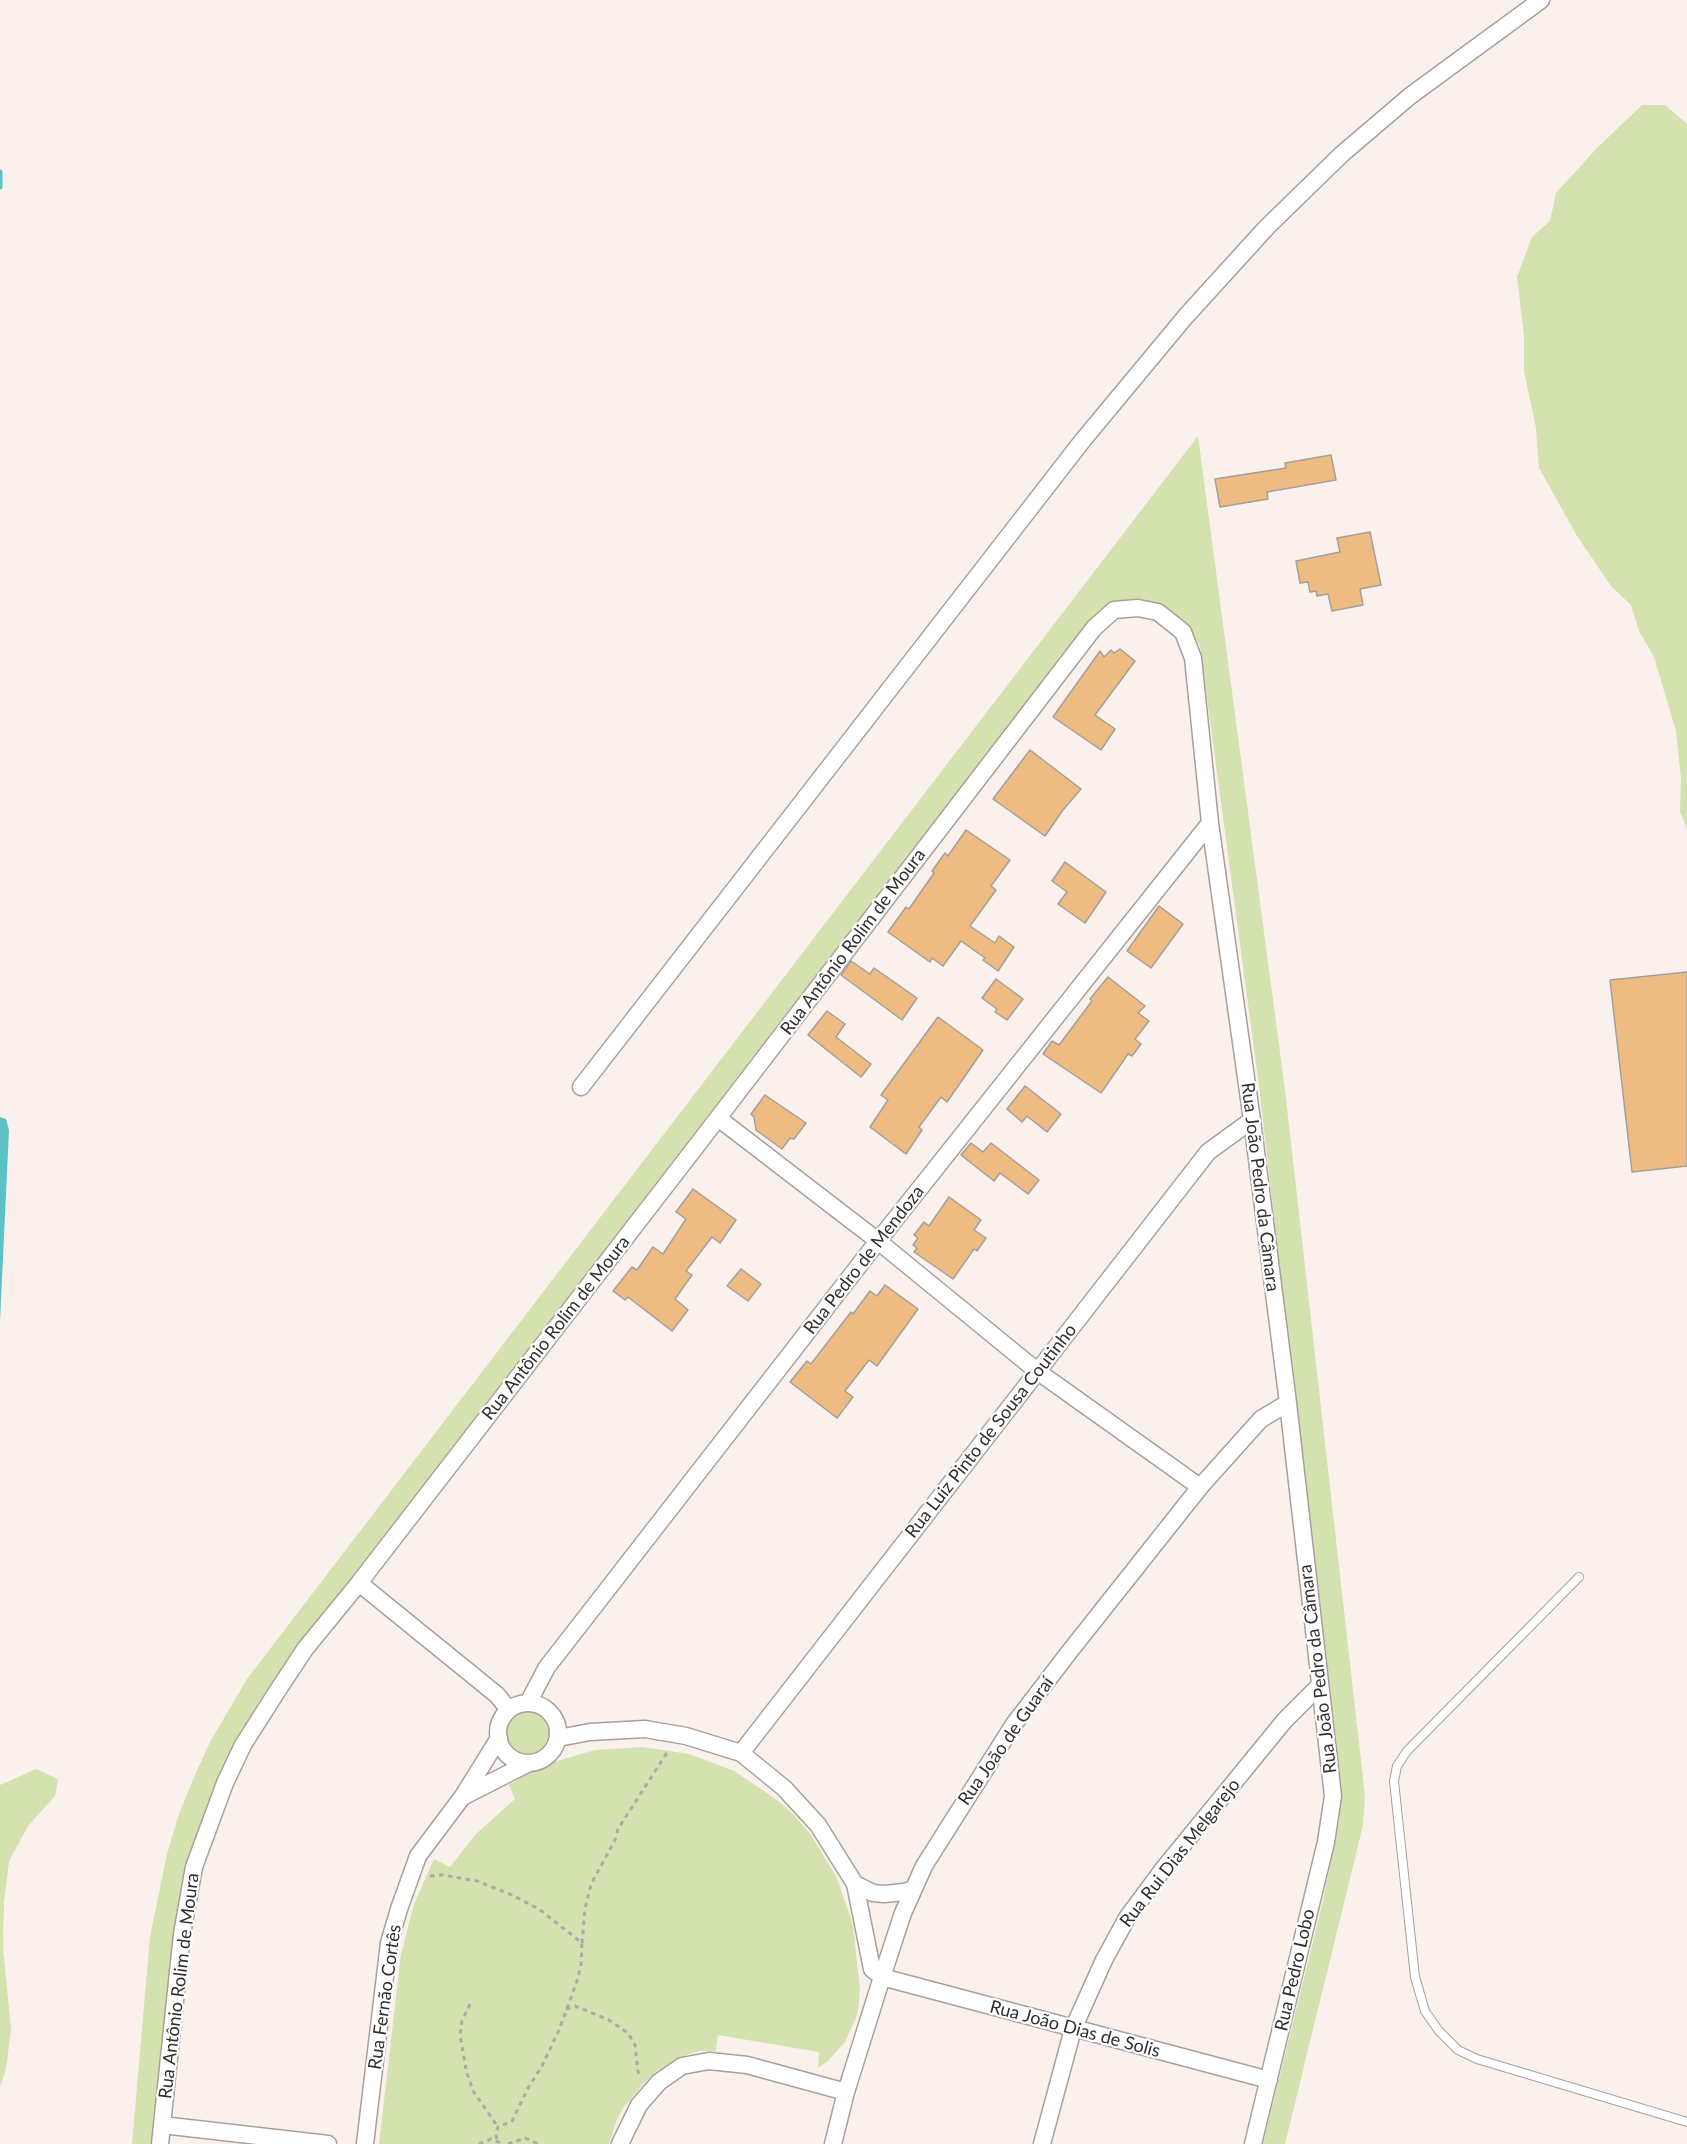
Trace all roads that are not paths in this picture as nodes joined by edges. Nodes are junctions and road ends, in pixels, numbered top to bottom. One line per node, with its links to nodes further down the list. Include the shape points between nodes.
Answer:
1 (1540, 0): 4 (street, via 1410,96 1342,154 1267,227 1186,315 1083,440)
2 (1138, 608): 3 (street, Rua João Pedro da Câmara, via 1158,612 1183,633 1193,658); 5 (street, Rua Antônio Rolim de Moura, via 1114,610 1094,628)
3 (1209, 824): 6 (street, Rua João Pedro da Câmara); 7 (street, Rua Pedro de Mendoza)
4 (582, 1087)
5 (718, 1118): 7 (street); 12 (street, Rua Antônio Rolim de Moura)
6 (1252, 1120): 8 (street, Rua Luiz Pinto de Sousa Coutinho, via 1209,1152); 9 (street, Rua João Pedro da Câmara)
7 (878, 1241): 8 (street); 14 (street, Rua Pedro de Mendoza, via 565,1644)
8 (1037, 1371): 10 (street); 18 (street, Rua Luiz Pinto de Sousa Coutinho)
9 (1288, 1403): 10 (street, Rua João de Guaraí, via 1261,1419); 13 (street, Rua João Pedro da Câmara)
10 (1200, 1487): 23 (street, Rua João de Guaraí, via 1014,1724)
11 (1579, 1577): 28 (lane, via 1407,1751 1397,1766 1394,1781 1415,1977 1425,2011 1458,2050)
12 (359, 1583): 15 (street, via 497,1695); 29 (street, Rua Antônio Rolim de Moura, via 305,1649 243,1745 194,1868)
13 (1320, 1685): 21 (street, Rua João Pedro da Câmara); 25 (street, Rua Rui Dias Melgarejo, via 1285,1720 1126,1918)
14 (528, 1703): 15 (street); 17 (street, via 547,1710 554,1718)
15 (509, 1710): 16 (street, via 502,1718)
16 (499, 1738): 19 (street, via 510,1756); 20 (street, Rua Fernão Cortês)
17 (558, 1738): 18 (street, via 636,1729 678,1735); 19 (street, via 548,1755)
18 (741, 1753): 22 (street, via 784,1788 818,1825)
19 (529, 1763): 20 (street, Rua Fernão Cortês)
20 (463, 1796): 32 (street, Rua Fernão Cortês, via 418,1856 389,1943)
21 (1333, 1796): 26 (street, Rua Pedro Lobo, via 1326,1842)
22 (855, 1884): 23 (street, via 884,1894); 24 (street, via 872,1970)
23 (913, 1889): 24 (street, Rua João de Guaraí)
24 (882, 1977): 25 (street, Rua João Dias de Solis); 27 (street, Rua João de Guaraí)
25 (1072, 2029): 26 (street, Rua João Dias de Solis); 35 (street, Rua Rui Dias Melgarejo)
26 (1269, 2080): 36 (street, Rua Pedro Lobo)
27 (846, 2092): 33 (street, via 747,2065 709,2061 682,2066 659,2082 639,2105); 34 (street, Rua João de Guaraí)
28 (1687, 2122)
29 (162, 2125): 30 (street, Rua Antônio Rolim de Moura); 31 (street)
30 (160, 2144)
31 (328, 2144)
32 (364, 2144)
33 (620, 2144)
34 (833, 2144)
35 (1042, 2144)
36 (1253, 2144)

